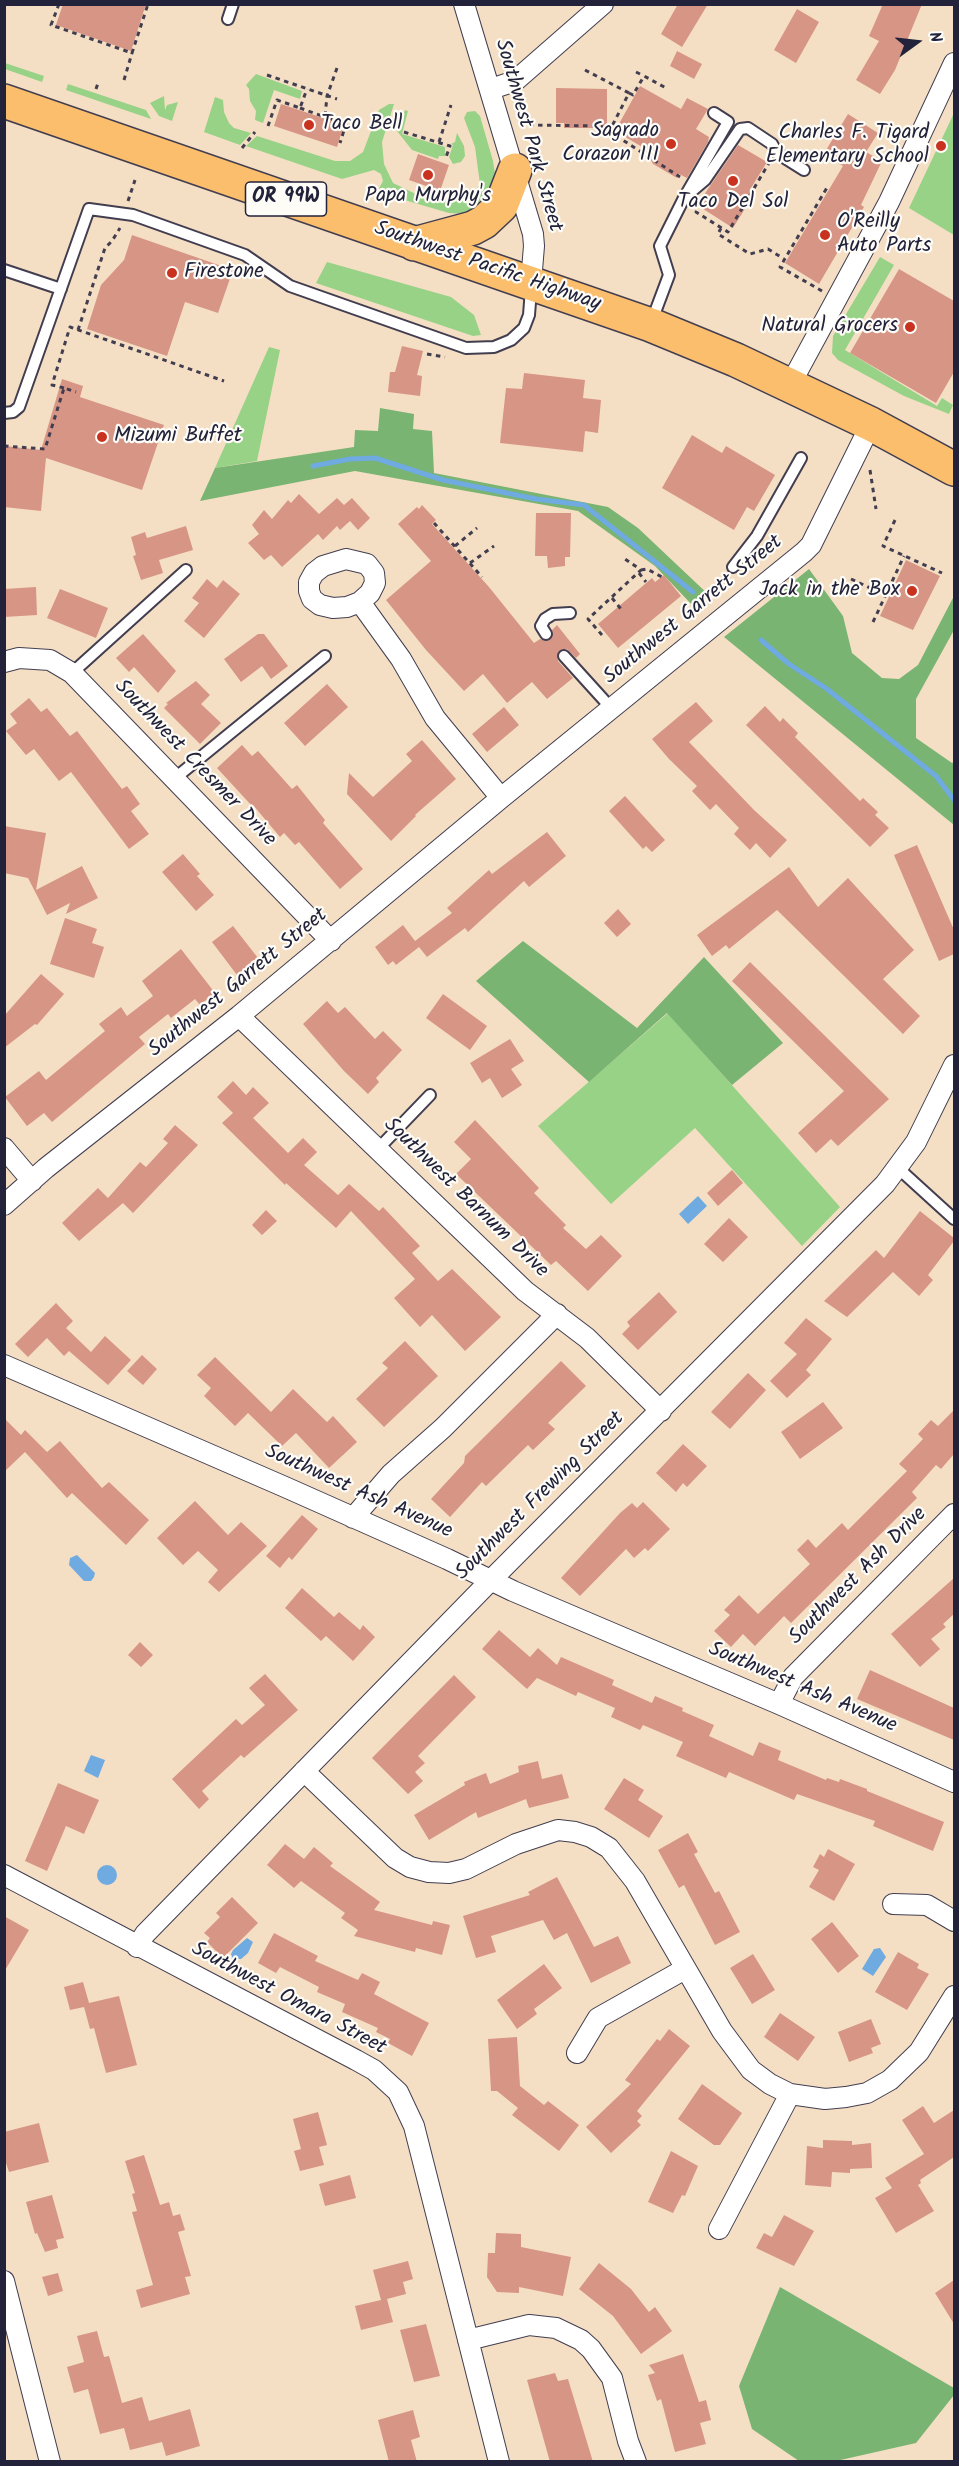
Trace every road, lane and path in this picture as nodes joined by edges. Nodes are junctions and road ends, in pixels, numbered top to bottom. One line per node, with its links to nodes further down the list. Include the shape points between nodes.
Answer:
1 (58, 4): 7 (path, via 51,25)
2 (148, 4): 7 (path)
3 (233, 4): 6 (lane)
4 (465, 4): 19 (street, Southwest Park Street)
5 (603, 4): 19 (street, via 516,81)
6 (228, 19)
7 (132, 53): 14 (path)
8 (954, 63): 53 (street, via 889,202)
9 (337, 68): 21 (path)
10 (585, 70): 20 (path)
11 (636, 72): 13 (path)
12 (267, 75): 18 (path)
13 (644, 76): 16 (path); 20 (path, via 633,95)
14 (124, 80)
15 (98, 83): 17 (path)
16 (666, 88)
17 (96, 89)
18 (307, 89): 21 (path); 25 (path)
19 (491, 89): 40 (street, Southwest Park Street)
20 (629, 93): 34 (path)
21 (327, 96): 22 (path); 27 (path)
22 (337, 99)
23 (4, 101): 48 (highway, Southwest Pacific Highway / OR 99W)
24 (451, 105): 35 (path)
25 (300, 108): 27 (path); 30 (path, via 277,100)
26 (714, 113): 28 (lane)
27 (325, 117): 36 (path, via 346,124)
28 (728, 122): 31 (lane); 45 (lane)
29 (529, 125): 34 (path, via 601,126)
30 (268, 126)
31 (748, 128): 41 (lane); 45 (lane, via 740,129 705,180)
32 (255, 132): 37 (path)
33 (404, 132): 35 (path)
34 (609, 132): 45 (path, via 684,179 674,199)
35 (439, 142): 38 (path, via 450,146)
36 (340, 143)
37 (242, 148)
38 (445, 160)
39 (774, 166): 47 (path, via 768,163 728,232)
40 (515, 170): 48 (highway, via 501,206 484,222); 51 (street, Southwest Park Street, via 534,240)
41 (804, 170)
42 (135, 180): 46 (path)
43 (828, 186): 49 (path)
44 (706, 194): 47 (path, via 696,212)
45 (683, 201): 54 (lane, via 660,246 669,275)
46 (124, 214): 51 (lane, via 245,255 290,286 466,348 494,347 511,340 524,328); 52 (lane, via 90,209); 55 (path, via 118,231 105,248)
47 (722, 228): 49 (path, via 718,234 750,254 768,249)
48 (414, 244): 51 (highway, Southwest Pacific Highway / OR 99W)
49 (784, 259): 53 (path, via 780,267)
50 (4, 270): 52 (lane)
51 (531, 282): 54 (highway, Southwest Pacific Highway / OR 99W)
52 (61, 289): 60 (lane, via 19,407)
53 (836, 300): 57 (street)
54 (651, 325): 57 (highway, Southwest Pacific Highway / OR 99W)
55 (78, 330): 56 (path); 58 (path, via 70,327 52,385)
56 (224, 381)
57 (790, 385): 61 (highway, Southwest Pacific Highway / OR 99W)
58 (64, 388): 59 (path); 62 (path, via 45,449)
59 (76, 392)
60 (4, 413)
61 (871, 424): 65 (highway, Southwest Pacific Highway / OR 99W); 95 (street, Southwest Garrett Street, via 804,552)
62 (4, 446)
63 (801, 458): 75 (lane, via 757,536)
64 (869, 465): 66 (path)
65 (954, 469)
66 (876, 509)
67 (895, 520): 72 (path, via 883,546)
68 (434, 523): 70 (path)
69 (477, 528): 70 (path)
70 (455, 546): 74 (path)
71 (494, 546): 74 (path)
72 (904, 556): 78 (path); 83 (path)
73 (622, 557): 77 (path)
74 (470, 563): 80 (path)
75 (733, 567)
76 (186, 570): 94 (lane)
77 (640, 572): 79 (path, via 647,569); 82 (path); 84 (path)
78 (942, 573)
79 (662, 576)
80 (483, 577)
81 (851, 579): 83 (path)
82 (646, 582)
83 (885, 595): 88 (path)
84 (612, 598): 86 (path); 90 (path, via 588,619)
85 (360, 602): 97 (street, via 401,659 435,718)
86 (621, 609)
87 (570, 613): 89 (lane, via 545,619 541,626)
88 (873, 622)
89 (546, 634)
90 (602, 635)
91 (325, 656): 96 (lane)
92 (564, 656): 95 (lane)
93 (4, 662): 94 (street, Southwest Cresmer Drive, via 19,658 50,660)
94 (72, 673): 96 (street, Southwest Cresmer Drive)
95 (612, 709): 97 (street, Southwest Garrett Street)
96 (174, 779): 98 (street, Southwest Cresmer Drive)
97 (501, 798): 98 (street, Southwest Garrett Street)
98 (331, 941): 99 (street, Southwest Garrett Street)
99 (239, 1016): 103 (street, Southwest Barnum Drive); 105 (street, Southwest Garrett Street)
100 (954, 1065): 104 (street, Southwest Frewing Street, via 922,1132)
101 (430, 1095): 103 (lane)
102 (4, 1148): 105 (street)
103 (378, 1149): 108 (street, Southwest Barnum Drive, via 525,1291)
104 (898, 1168): 107 (lane); 110 (street, Southwest Frewing Street)
105 (32, 1181): 106 (street, Southwest Garrett Street)
106 (4, 1205)
107 (954, 1219)
108 (557, 1314): 110 (street, Southwest Barnum Drive); 112 (street, via 391,1474)
109 (4, 1365): 112 (street, Southwest Ash Avenue)
110 (661, 1411): 113 (street, Southwest Frewing Street)
111 (954, 1514): 114 (street, Southwest Ash Drive, via 793,1677)
112 (353, 1518): 113 (street, Southwest Ash Avenue)
113 (491, 1580): 114 (street, Southwest Ash Avenue); 115 (street, Southwest Frewing Street)
114 (779, 1704): 116 (street, Southwest Ash Avenue)
115 (304, 1771): 120 (street, Southwest Frewing Street, via 145,1934); 121 (street, via 395,1858 429,1872 466,1869 516,1844 558,1830 591,1837 609,1848 635,1881)
116 (954, 1782)
117 (4, 1875): 120 (street, Southwest Omara Street)
118 (893, 1904): 119 (street, via 927,1905)
119 (954, 1921)
120 (137, 1947): 127 (street, Southwest Omara Street, via 374,2070 398,2092 414,2126)
121 (686, 1969): 123 (street, via 598,2018); 124 (street, via 722,2031 751,2070)
122 (954, 1996): 124 (street, via 919,2052 890,2080 867,2093 846,2097 825,2099)
123 (577, 2053)
124 (790, 2094): 125 (street)
125 (719, 2229)
126 (4, 2281): 128 (street)
127 (468, 2340): 129 (street, Southwest Omara Street); 130 (street, via 530,2325 556,2328 581,2340 612,2378)
128 (50, 2462)
129 (499, 2462)
130 (636, 2462)

